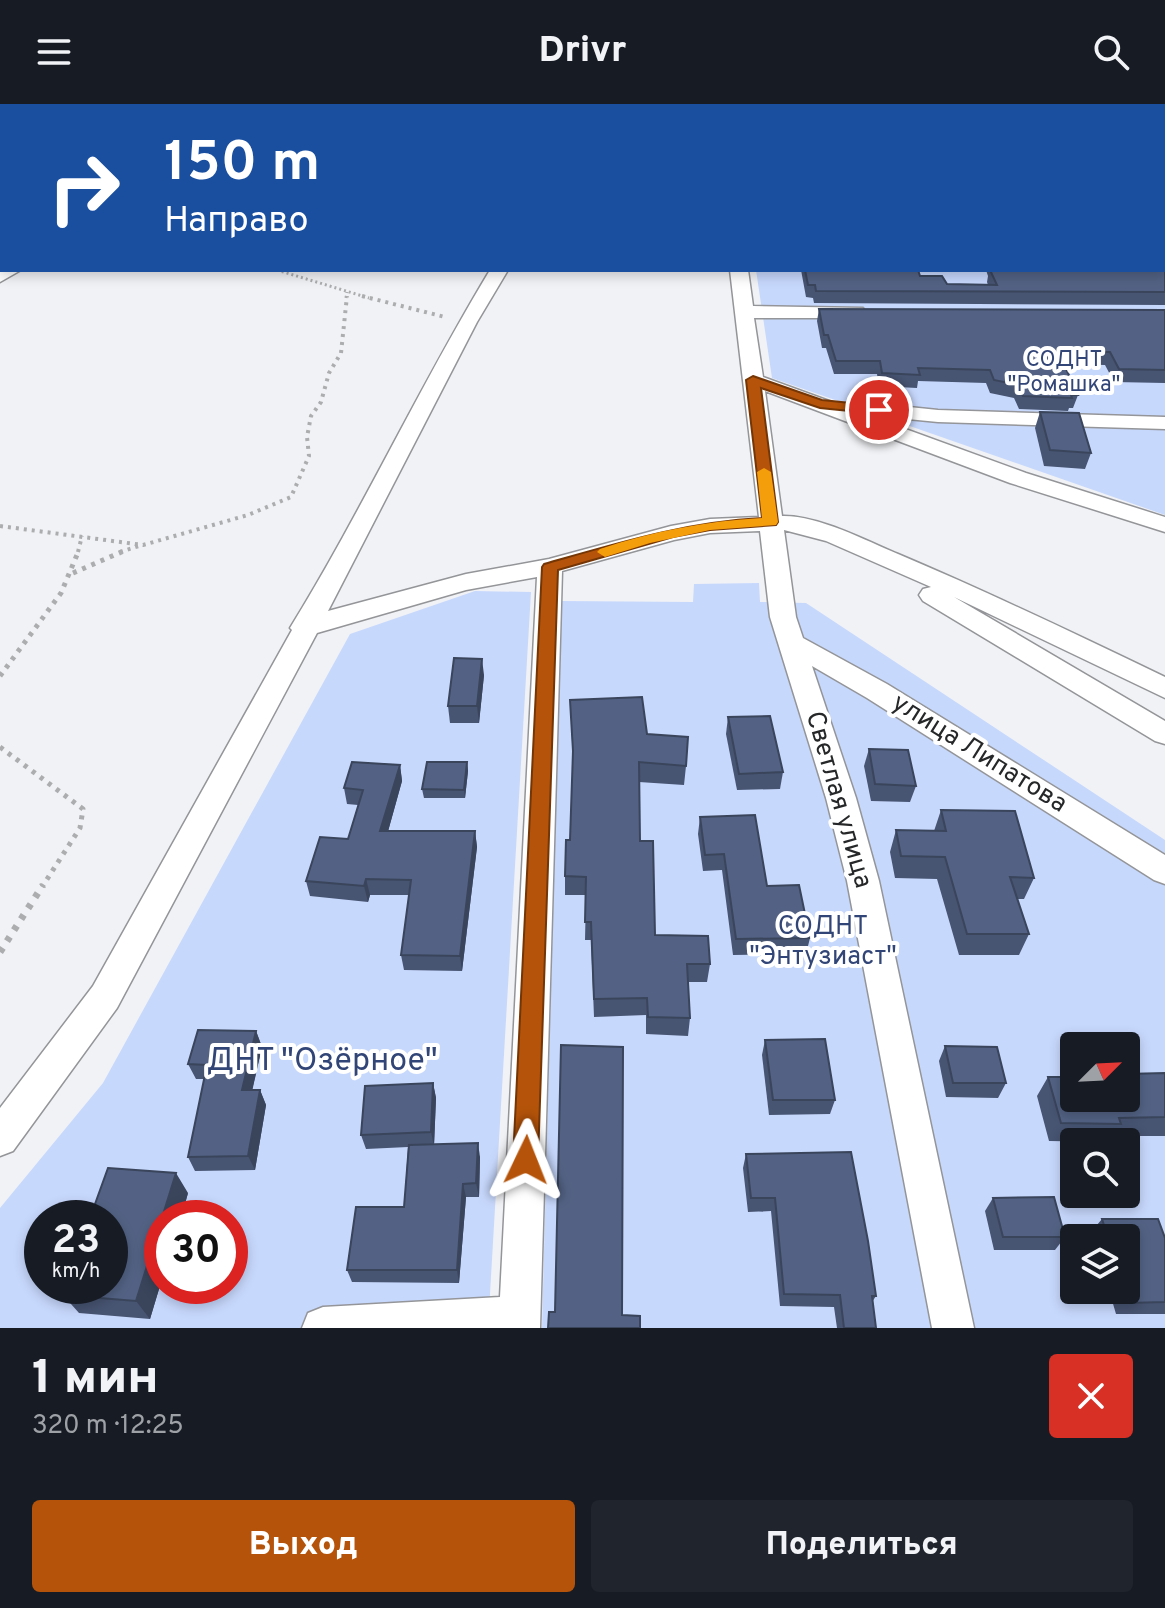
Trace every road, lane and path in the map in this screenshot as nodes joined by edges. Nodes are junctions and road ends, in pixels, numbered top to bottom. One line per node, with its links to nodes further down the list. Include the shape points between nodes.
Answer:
1 (283, 272): 4 (path)
2 (498, 272): 7 (street)
3 (739, 272): 5 (street, Светлая улица)
4 (347, 292): 7 (path); 16 (path, via 341,353 311,416 309,456 291,497)
5 (745, 312): 6 (street); 8 (street, Светлая улица)
6 (869, 312)
7 (468, 322): 19 (street)
8 (753, 380): 9 (street); 11 (street, Светлая улица)
9 (820, 404): 10 (street, via 938,416); 12 (street, via 1018,478)
10 (1165, 423)
11 (769, 509): 15 (street); 17 (street); 20 (street, Светлая улица)
12 (1165, 525)
13 (0, 526): 14 (path)
14 (82, 536): 16 (path); 18 (path)
15 (834, 536): 22 (street, via 981,599); 23 (street)
16 (143, 545): 18 (path)
17 (550, 567): 19 (street, via 466,582); 28 (street)
18 (73, 573): 21 (path)
19 (303, 628): 27 (street, via 105,997)
20 (790, 642): 25 (street, улица Липатова); 30 (street, Светлая улица, via 863,881)
21 (0, 676)
22 (1165, 688)
23 (1165, 734)
24 (0, 747): 26 (path, via 83,809 80,828)
25 (1165, 871)
26 (0, 952)
27 (0, 1138)
28 (519, 1322): 29 (street)
29 (323, 1328)
30 (953, 1328)

